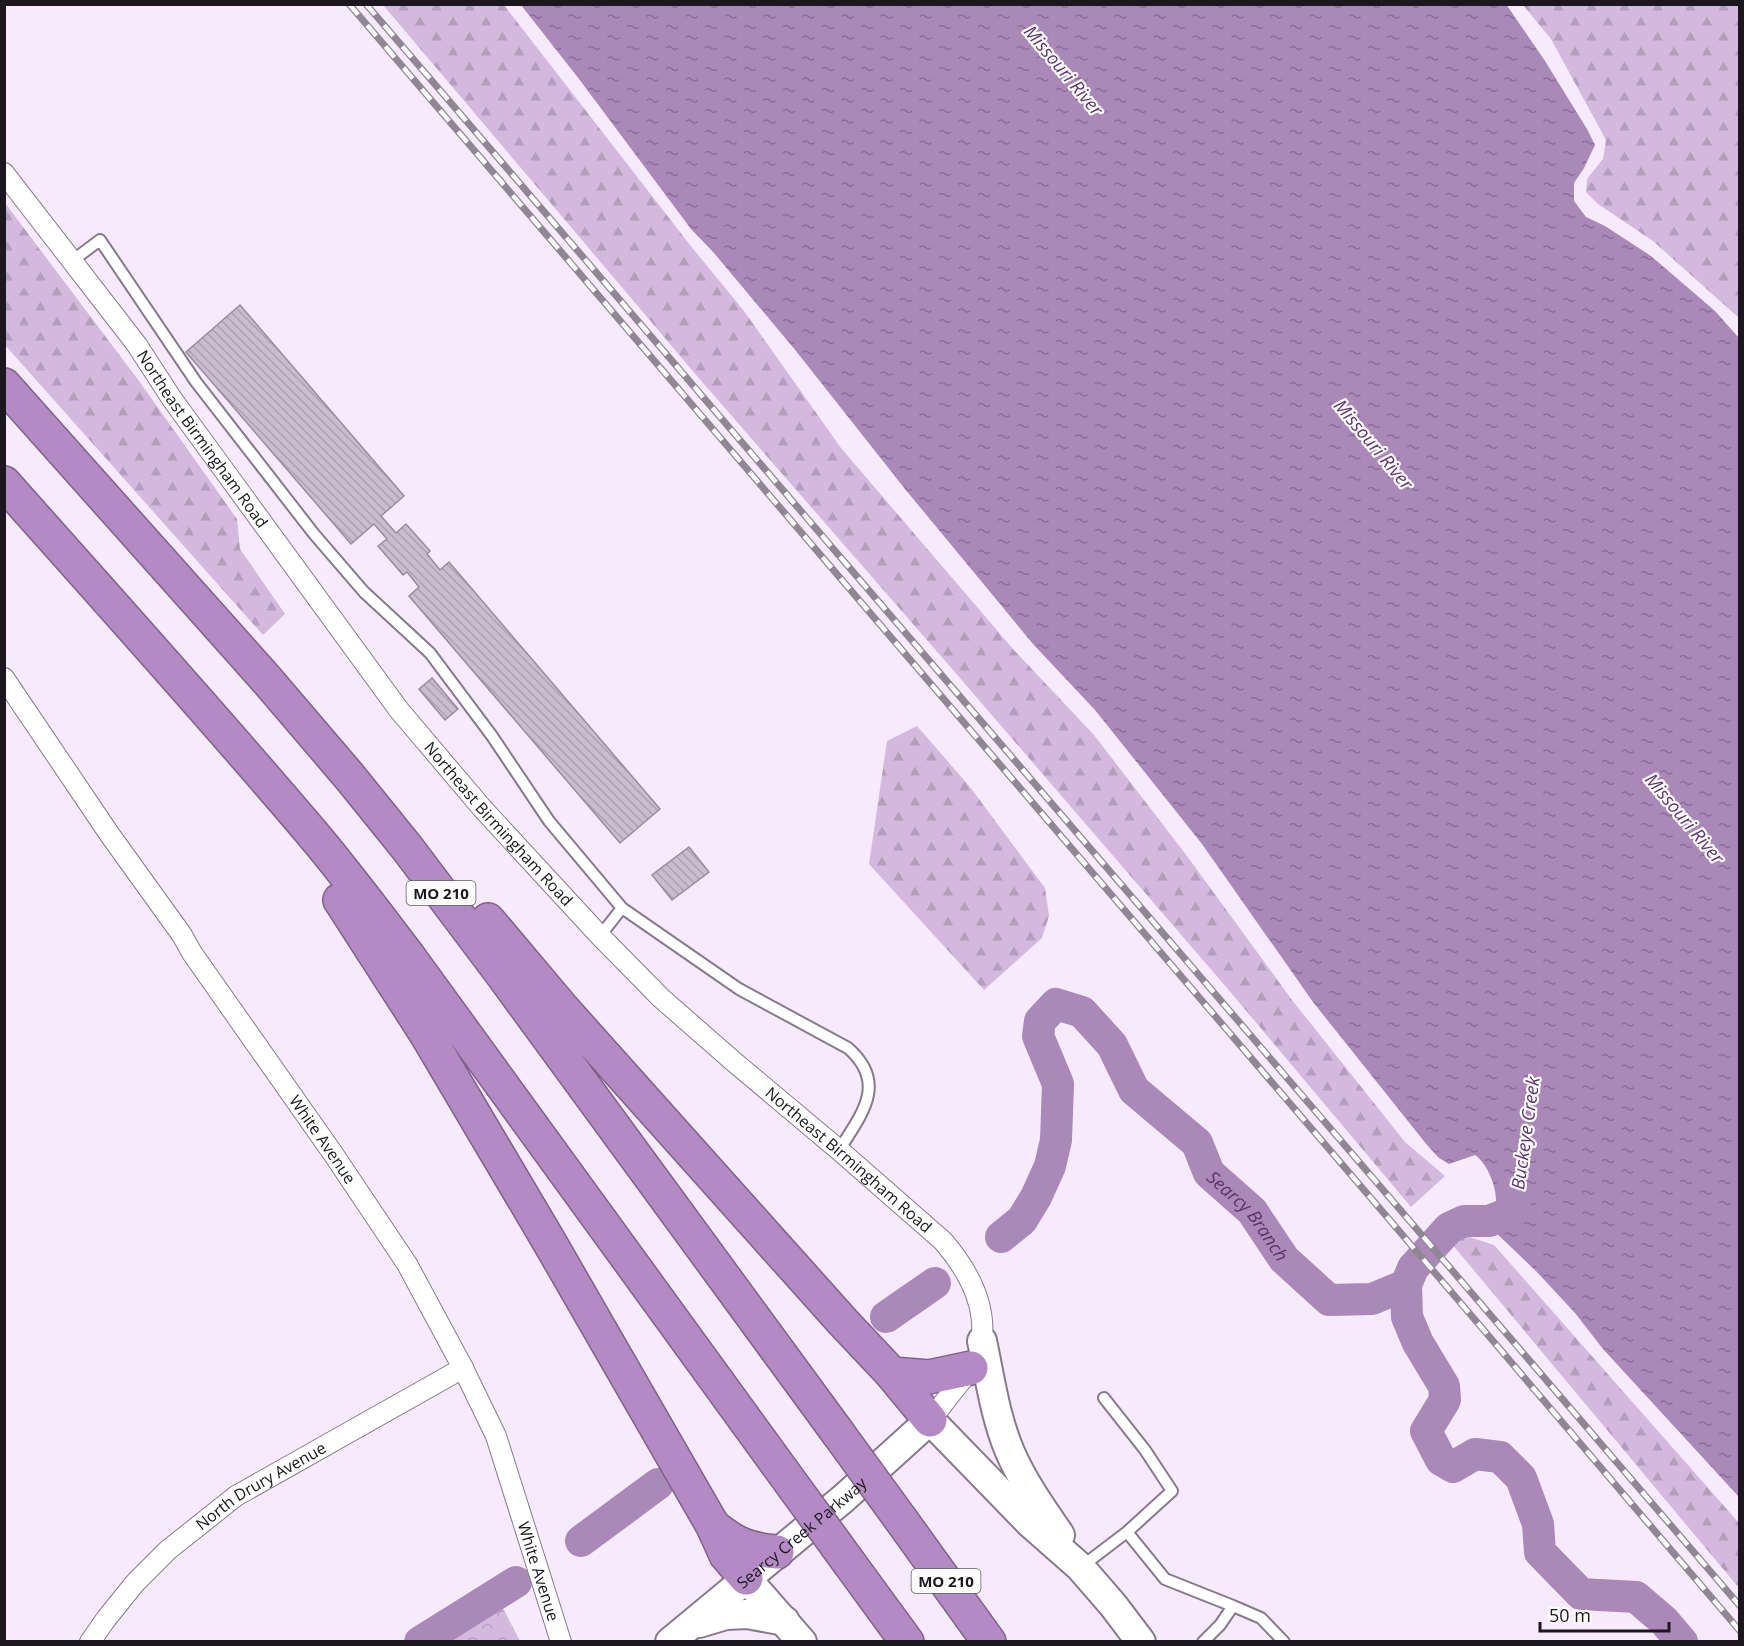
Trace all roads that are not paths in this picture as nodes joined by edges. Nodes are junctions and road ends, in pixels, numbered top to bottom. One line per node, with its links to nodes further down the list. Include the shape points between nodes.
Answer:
1 (4, 174): 2 (street, Northeast Birmingham Road)
2 (72, 261): 8 (lane, via 100,240 196,382 300,517 363,592 430,653 549,821); 9 (street, Northeast Birmingham Road, via 137,345 172,399 399,710 482,808)
3 (4, 385): 7 (highway, MO 210, via 267,680)
4 (4, 483): 6 (highway)
5 (4, 678): 12 (street, White Avenue, via 374,1214)
6 (210, 715): 16 (highway, via 254,785 336,893 427,1035); 26 (highway, bridge, via 313,834 409,957)
7 (408, 849): 13 (highway, via 457,885 740,1208); 27 (highway, MO 210, bridge)
8 (622, 908): 9 (lane); 10 (lane, via 740,989 857,1056 870,1083 857,1121)
9 (600, 936): 10 (street, Northeast Birmingham Road, via 661,998)
10 (839, 1150): 11 (street, Northeast Birmingham Road, via 955,1255 982,1309 984,1327)
11 (977, 1354): 13 (highway, via 929,1377); 15 (street); 19 (main road, via 1010,1452)
12 (463, 1368): 24 (street, North Drury Avenue, via 236,1496 168,1550); 25 (street, White Avenue, via 496,1436)
13 (892, 1374): 15 (highway)
14 (1104, 1398): 17 (lane, via 1172,1491)
15 (930, 1420): 18 (main road, Searcy Creek Parkway); 19 (main road, via 1030,1523)
16 (713, 1526): 18 (highway, via 746,1547); 20 (highway, via 726,1555)
17 (1127, 1532): 19 (lane); 21 (lane, via 1165,1579)
18 (777, 1552): 20 (main road, Searcy Creek Parkway)
19 (1080, 1567): 28 (main road)
20 (746, 1578): 22 (main road); 23 (main road, Searcy Creek Parkway)
21 (1233, 1606): 29 (lane); 30 (lane, via 1261,1618)
22 (794, 1631): 23 (main road, via 747,1614 726,1615)
23 (681, 1634)
24 (90, 1641)
25 (561, 1641)
26 (907, 1641)
27 (989, 1641)
28 (1141, 1641)
29 (1203, 1641)
30 (1284, 1641)

